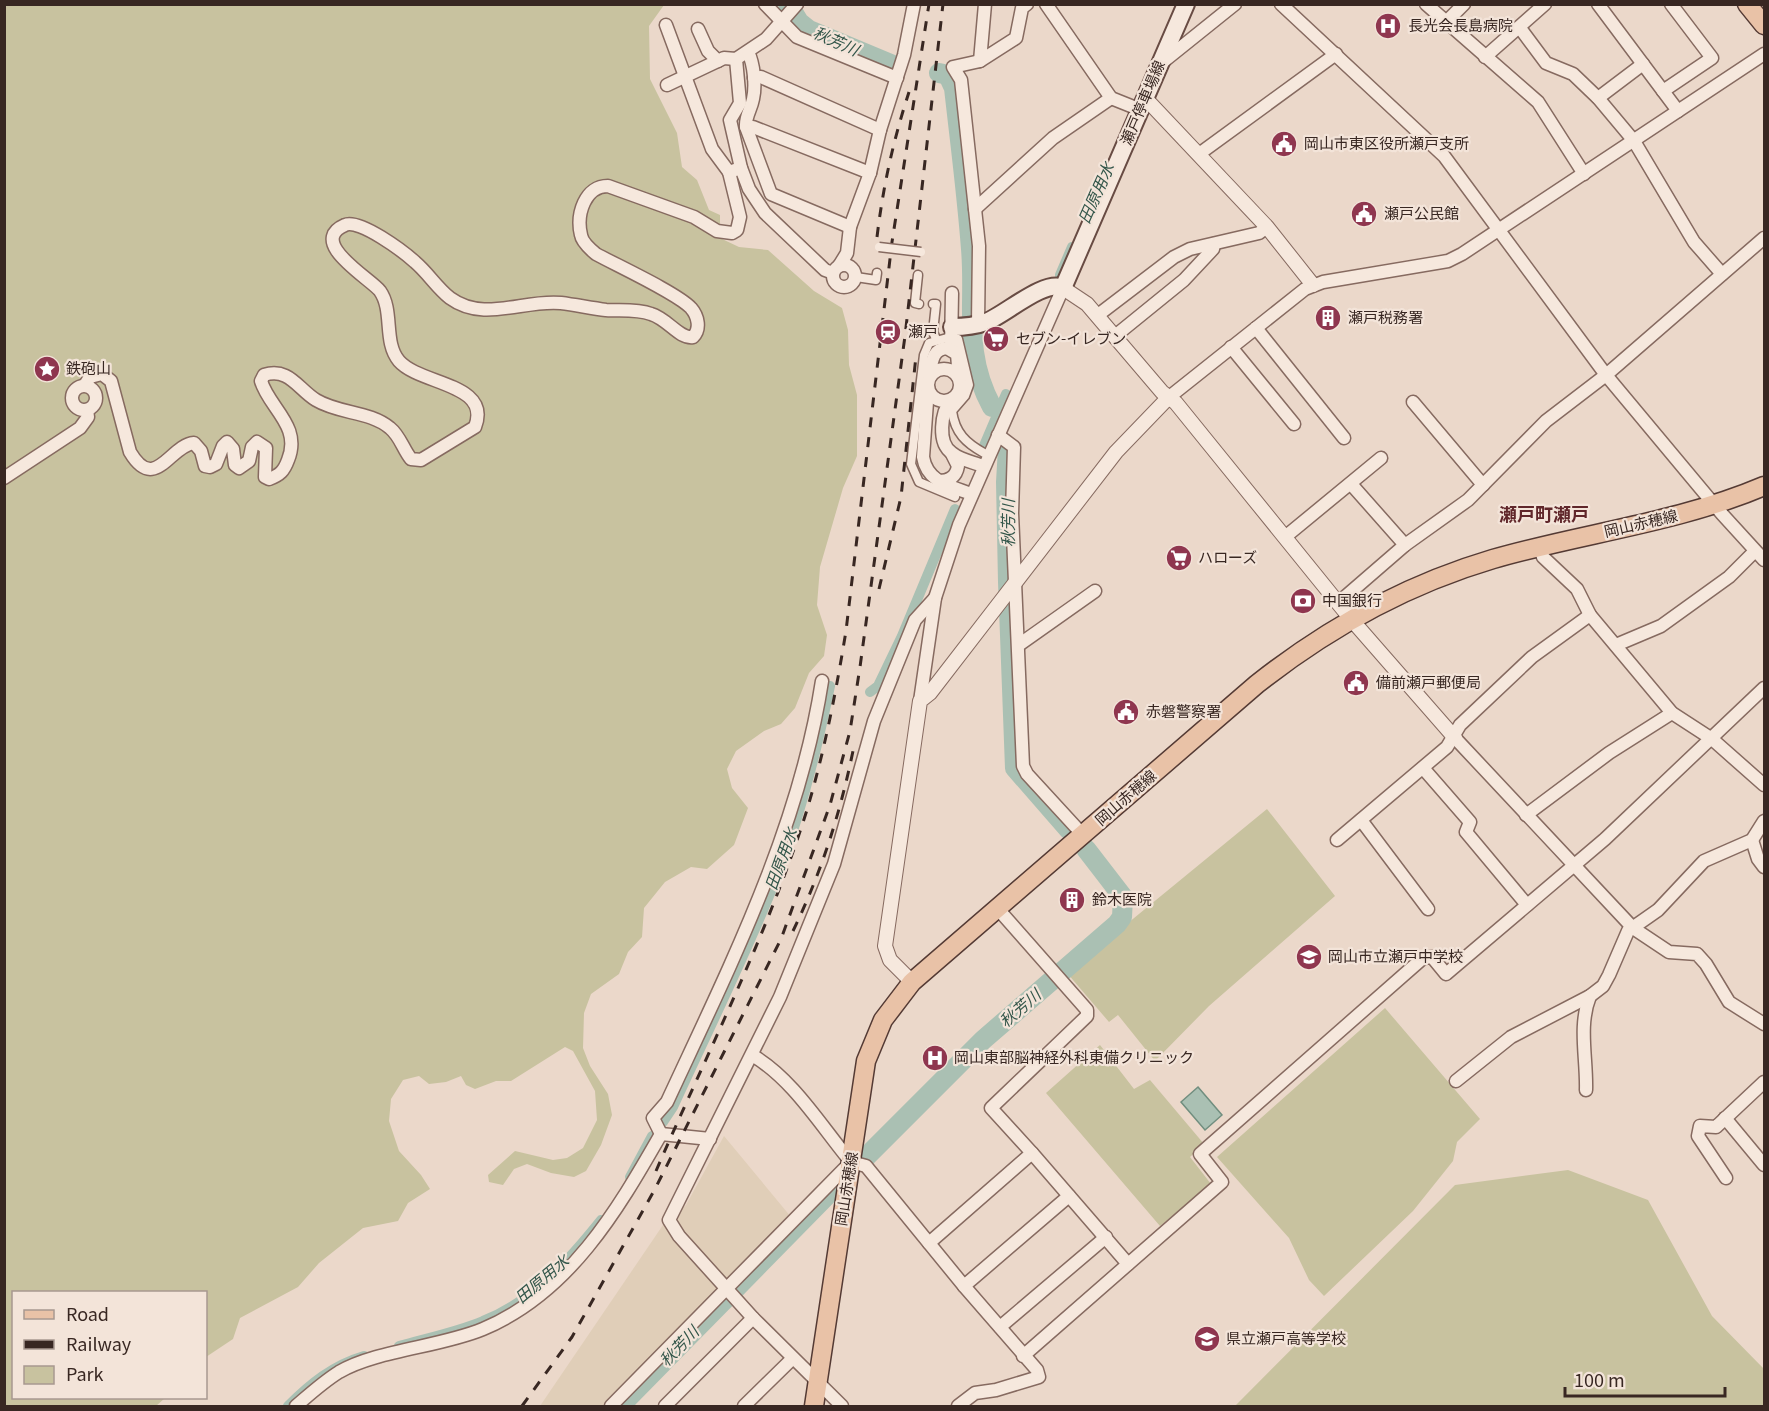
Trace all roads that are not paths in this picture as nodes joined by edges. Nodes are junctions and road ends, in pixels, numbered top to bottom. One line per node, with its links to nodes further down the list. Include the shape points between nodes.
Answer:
1 (765, 4): 16 (street)
2 (914, 4): 33 (street)
3 (985, 4): 28 (street)
4 (1027, 4): 28 (street, via 1022,8 1016,38)
5 (1046, 4): 36 (street)
6 (1185, 4): 30 (main road, 瀬戸停車場線)
7 (1235, 4): 30 (street)
8 (1281, 4): 23 (street)
9 (1426, 4): 17 (street)
10 (1464, 4): 17 (street)
11 (1545, 4): 20 (street)
12 (1598, 4): 29 (street)
13 (1671, 4): 35 (street, via 1712,58)
14 (1747, 4): 19 (main road)
15 (797, 5): 16 (street)
16 (784, 21): 22 (street); 33 (street, via 797,37)
17 (1445, 22): 25 (street)
18 (666, 25): 31 (street)
19 (1764, 25)
20 (1520, 28): 25 (street); 37 (street, via 1546,63 1573,74)
21 (698, 29): 27 (street, via 708,51)
22 (748, 52): 26 (street); 32 (street)
23 (1336, 54): 43 (street); 50 (street, via 1444,156)
24 (1764, 54): 39 (street)
25 (1485, 57): 46 (street, via 1538,102)
26 (736, 59): 27 (street); 44 (street, via 740,103 730,120)
27 (718, 61): 31 (street)
28 (980, 61): 47 (street, via 953,67 961,80)
29 (1643, 64): 35 (street); 37 (street)
30 (1159, 65): 38 (main road, 瀬戸停車場線)
31 (686, 76): 34 (street); 44 (street, via 712,149)
32 (754, 78): 40 (street); 41 (street, via 761,77)
33 (897, 78): 41 (street)
34 (667, 85)
35 (1663, 91): 39 (street)
36 (1110, 98): 38 (street); 47 (street, via 1053,138)
37 (1598, 98): 42 (street)
38 (1143, 104): 43 (street); 60 (main road, 瀬戸停車場線)
39 (1677, 111): 42 (street)
40 (746, 127): 45 (street); 48 (street, via 771,194)
41 (880, 130): 45 (street)
42 (1634, 141): 46 (street); 58 (street, via 1694,242)
43 (1199, 154): 49 (street)
44 (735, 170): 55 (street, via 765,213 825,270); 73 (street, via 740,224 732,233 717,231 694,217 608,186 596,186 585,201 581,236 587,245 596,254 687,304 698,321 693,337 682,336 670,323 649,313 541,301 491,311 466,307 450,298 415,262 365,228 354,223 338,230 335,249 382,292 397,359 408,370 463,391 478,408 475,427 421,460 411,459 397,435 380,421 337,410 316,400 294,379 270,374 261,381 280,410 292,444 284,470 278,476 265,477 266,448 257,442 249,460 239,468 227,442 216,464 210,467 205,466 194,443 180,448 157,468 145,467 130,452 111,381 102,374 90,377)
45 (870, 173): 48 (street)
46 (1584, 174): 50 (street)
47 (975, 209): 66 (street, via 979,246)
48 (850, 227): 55 (street)
49 (1268, 227): 52 (street, via 1259,233); 59 (street)
50 (1498, 229): 59 (street, via 1448,261); 70 (street)
51 (1764, 238): 58 (street)
52 (1214, 244): 64 (street, via 1174,257); 67 (street, via 1184,280)
53 (879, 247): 54 (street, bridge)
54 (921, 252)
55 (845, 271): 56 (street, via 876,280)
56 (877, 273)
57 (918, 274): 62 (street, via 915,303)
58 (1722, 274): 70 (street)
59 (1313, 285): 65 (street)
60 (1063, 288): 64 (street); 66 (main road, via 1046,288); 79 (street)
61 (952, 293): 66 (street)
62 (919, 303)
63 (933, 304): 68 (street)
64 (1098, 315): 67 (street)
65 (1256, 328): 69 (street); 80 (street)
66 (958, 334): 68 (street); 71 (street); 72 (street, via 936,351); 81 (street, via 969,385 965,396 953,407 953,418 966,443)
67 (1115, 336): 74 (street)
68 (936, 339): 91 (street, via 929,343 924,355 910,464 919,482)
69 (1231, 347): 74 (street); 78 (street)
70 (1606, 375): 88 (street, via 1546,421); 92 (street)
71 (959, 378): 72 (street, via 947,369 937,370); 75 (street, via 958,393)
72 (929, 383): 75 (street, via 937,399); 86 (street, via 923,457 929,475)
73 (85, 385): 77 (street, via 95,391 97,399); 77 (street, via 77,388 72,398 75,406)
74 (1168, 398): 93 (street); 97 (street, via 1116,452)
75 (951, 400): 82 (street, via 945,407 942,430)
76 (1413, 402): 88 (street)
77 (87, 410): 85 (street, via 88,417 80,428)
78 (1294, 424)
79 (998, 435): 84 (street); 97 (street, via 1014,447)
80 (1344, 438)
81 (984, 453)
82 (952, 454): 84 (street); 86 (street, via 957,466 955,475)
83 (1381, 458): 87 (street)
84 (983, 466): 90 (street)
85 (4, 478)
86 (937, 480): 90 (street)
87 (1351, 484): 93 (street); 94 (street)
88 (1483, 485): 94 (street)
89 (1764, 486): 92 (main road, 岡山赤穂線)
90 (971, 494): 99 (street)
91 (955, 497)
92 (1716, 505): 95 (main road, 岡山赤穂線); 96 (street)
93 (1285, 537): 100 (street)
94 (1405, 545): 100 (street)
95 (1540, 548): 101 (street, via 1543,557 1576,589); 102 (main road, 岡山赤穂線, via 1451,573)
96 (1760, 556): 104 (street, via 1661,626)
97 (1015, 584): 103 (street); 107 (street)
98 (1095, 591): 103 (street)
99 (935, 598): 107 (street); 128 (street, via 915,620 874,721 834,864)
100 (1338, 603): 102 (street)
101 (1590, 615): 104 (street); 109 (street, via 1532,657 1460,725)
102 (1351, 619): 109 (street); 116 (main road, 岡山赤穂線, via 1311,643 1257,684)
103 (1020, 644): 116 (street, via 1023,766)
104 (1616, 645): 108 (street)
105 (822, 681): 135 (street, via 809,751 790,815 763,890 697,1038 667,1102 653,1118)
106 (1764, 688): 110 (street)
107 (921, 701): 125 (street, via 885,946 890,960)
108 (1672, 713): 110 (street); 113 (street, via 1609,753)
109 (1455, 738): 111 (street); 113 (street)
110 (1712, 739): 112 (street); 119 (street)
111 (1423, 768): 114 (street); 121 (street, via 1470,822 1466,832)
112 (1764, 785)
113 (1526, 815): 119 (street)
114 (1361, 820): 117 (street); 123 (street)
115 (1764, 821): 118 (street)
116 (1083, 835): 122 (main road, 岡山赤穂線)
117 (1337, 840)
118 (1752, 840): 120 (street); 124 (street, via 1704,861 1658,910)
119 (1572, 866): 121 (street); 124 (street)
120 (1764, 867)
121 (1527, 905): 144 (street, via 1446,974 1432,957 1423,958 1200,1154 1222,1182)
122 (998, 909): 125 (main road, 岡山赤穂線); 137 (street, via 1087,1010 1087,1016 991,1108)
123 (1428, 909)
124 (1633, 928): 126 (street, via 1628,931 1603,986); 127 (street, via 1669,952 1697,954 1729,1002)
125 (912, 982): 138 (main road, 岡山赤穂線, via 883,1020 866,1061)
126 (1590, 996): 130 (street, via 1511,1037); 132 (street, via 1584,1016)
127 (1764, 1024)
128 (752, 1055): 129 (street); 133 (street)
129 (766, 1064): 133 (street, via 759,1066); 138 (street, via 784,1080)
130 (1456, 1081)
131 (1764, 1082): 134 (street)
132 (1586, 1090)
133 (734, 1094): 136 (street)
134 (1725, 1118): 139 (street); 140 (street, via 1716,1127 1700,1126 1698,1136)
135 (661, 1134): 136 (street); 152 (street, via 629,1191 584,1254 528,1303 482,1330 352,1366)
136 (710, 1139): 146 (street, via 669,1220)
137 (1032, 1153): 141 (street); 143 (street)
138 (851, 1162): 143 (street, via 866,1166); 146 (street); 151 (main road, 岡山赤穂線)
139 (1764, 1165)
140 (1726, 1178)
141 (1070, 1196): 142 (street); 145 (street)
142 (1106, 1238): 144 (street); 148 (street)
143 (929, 1244): 145 (street)
144 (1128, 1264): 149 (street)
145 (964, 1286): 148 (street)
146 (728, 1288): 147 (street); 153 (street)
147 (753, 1318): 150 (street); 154 (street)
148 (1000, 1328): 149 (street)
149 (1023, 1356): 158 (street, via 1039,1377 975,1393)
150 (792, 1359): 151 (street); 155 (street)
151 (818, 1383): 156 (main road, 岡山赤穂線); 157 (street)
152 (296, 1407)
153 (611, 1407)
154 (665, 1407)
155 (744, 1407)
156 (814, 1407)
157 (842, 1407)
158 (958, 1407)

